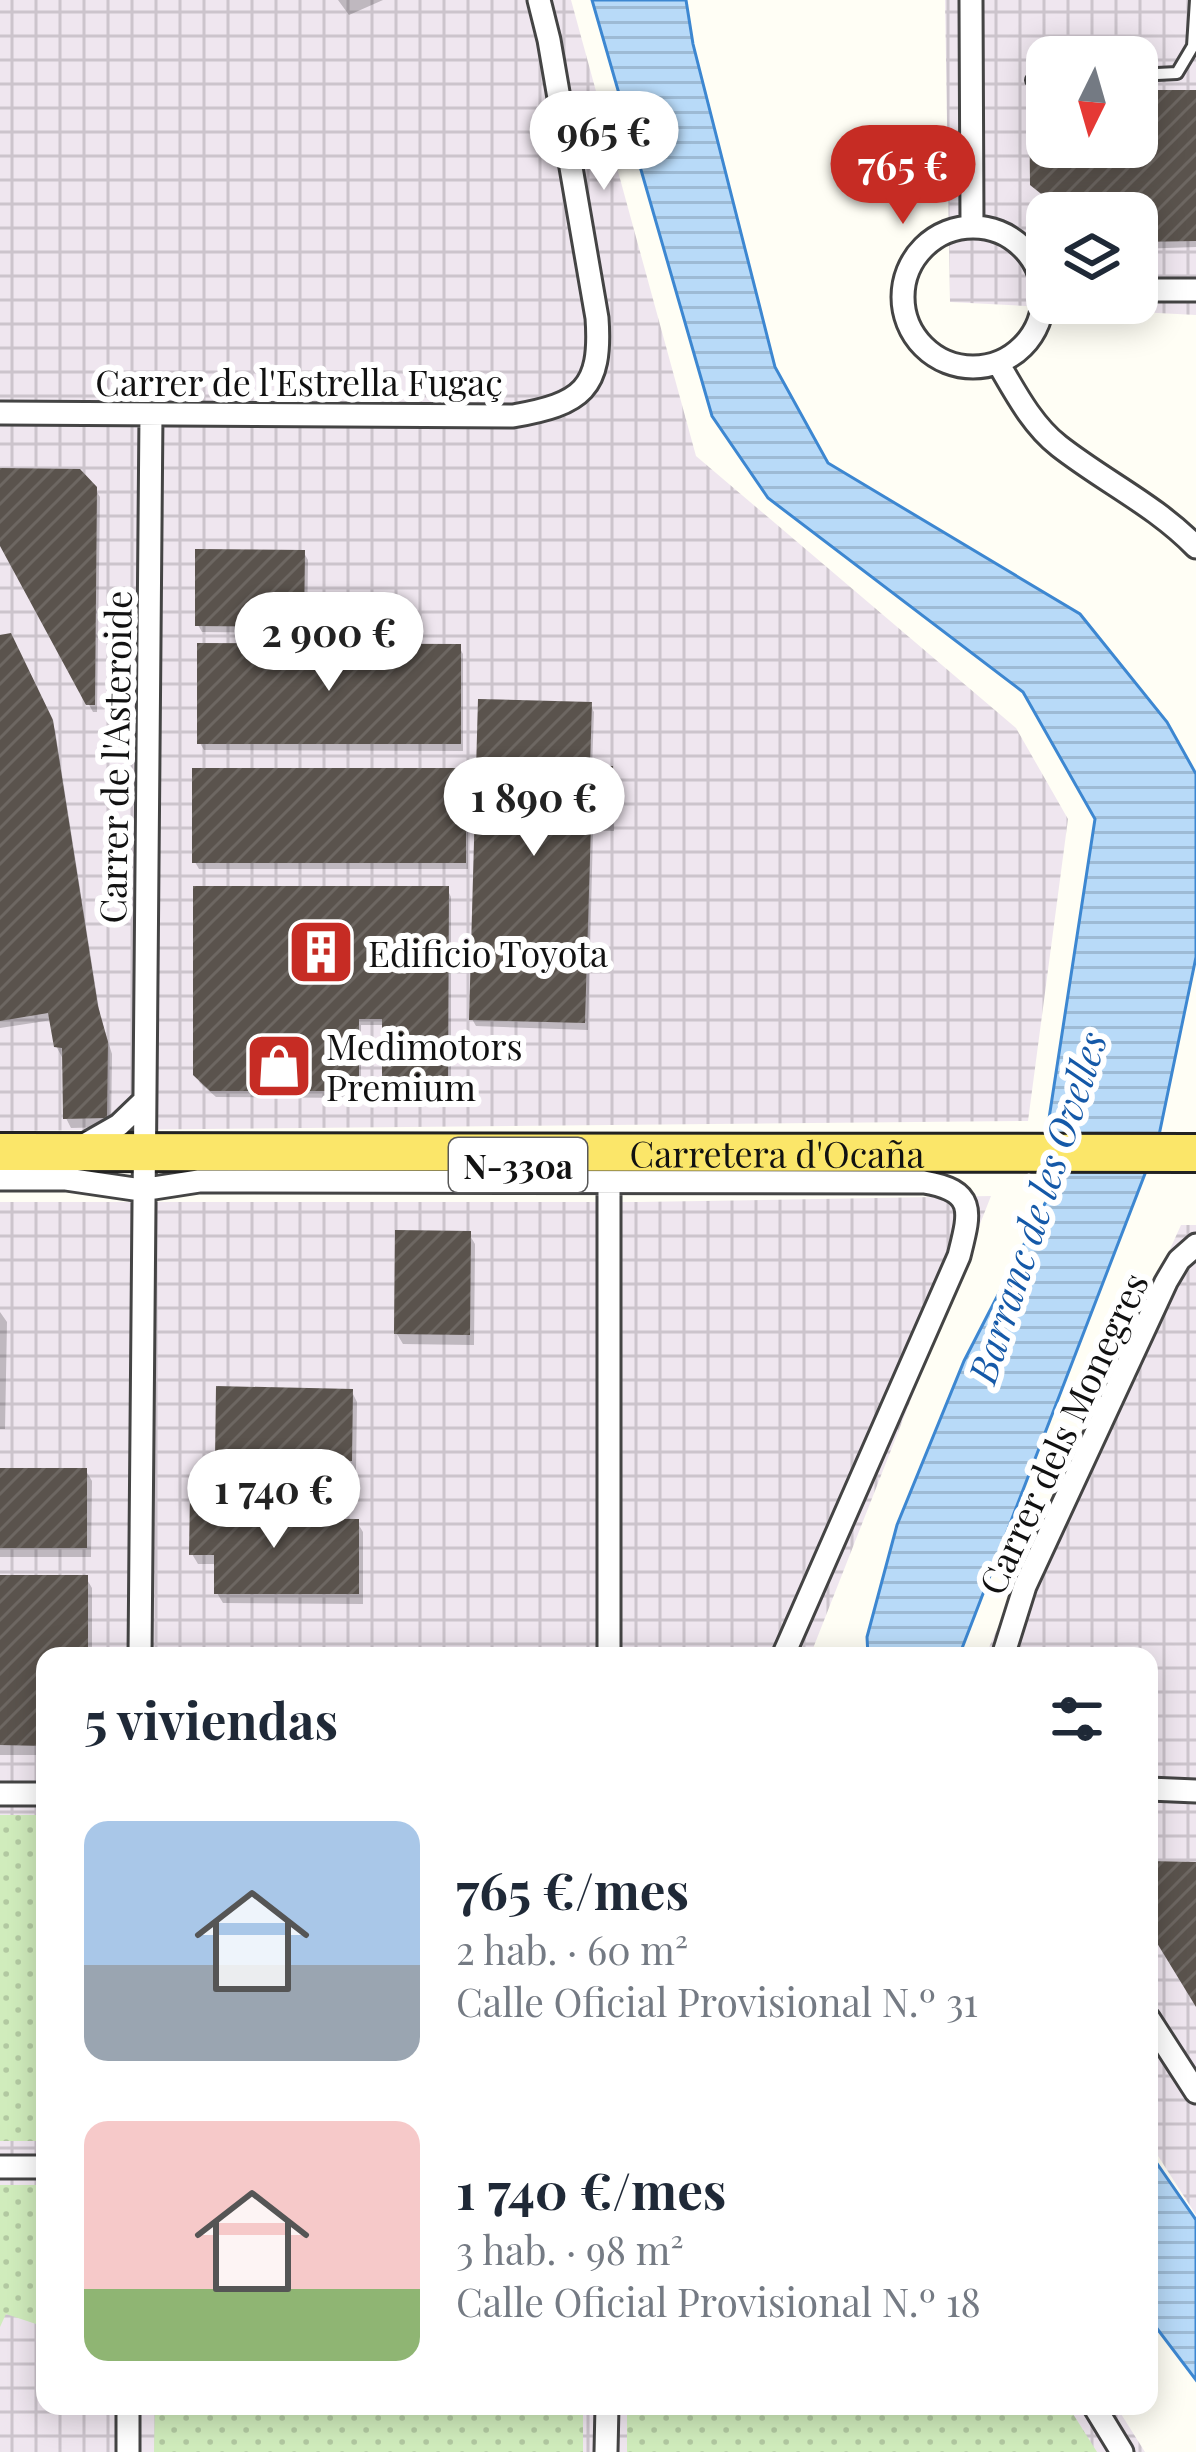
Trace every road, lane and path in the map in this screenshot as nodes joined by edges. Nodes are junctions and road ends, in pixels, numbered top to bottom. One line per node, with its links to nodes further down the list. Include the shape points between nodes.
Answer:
1 (538, 0): 12 (street, Carrer de l'Estrella Fugaç, via 597,318 600,356 590,383 573,398 513,416)
2 (971, 0): 5 (street)
3 (1196, 0): 4 (lane, via 1193,46 1177,73)
4 (1158, 74)
5 (973, 225): 6 (street, via 1005,233); 10 (street, via 940,233 916,253 903,280 903,310 915,338 938,358 967,368)
6 (1026, 252)
7 (1158, 290): 8 (street)
8 (1196, 290)
9 (1038, 324): 10 (street)
10 (998, 363): 13 (street, via 1057,445 1145,501)
11 (0, 413): 12 (street, Carrer de l'Estrella Fugaç)
12 (151, 415): 14 (street, Carrer de l'Asteroide)
13 (1196, 547)
14 (144, 1101): 16 (street); 19 (street, Carrer de l'Asteroide)
15 (0, 1152): 16 (main road, Carretera d'Ocaña / N-330a)
16 (71, 1152): 19 (main road, Carretera d'Ocaña / N-330a)
17 (1192, 1163): 19 (main road, Carretera d'Ocaña / N-330a)
18 (0, 1164): 19 (main road, Carretera d'Ocaña / N-330a)
19 (142, 1168): 20 (street, Carretera d'Ocaña); 21 (street, Carretera d'Ocaña, via 199,1181); 23 (street, Carrer de l'Asteroide)
20 (0, 1179)
21 (609, 1184): 24 (street); 25 (street, Carretera d'Ocaña, via 925,1182 953,1187 965,1201 959,1256)
22 (1196, 1245): 26 (street, Carrer dels Monegres, via 1166,1282 1025,1586)
23 (140, 1647)
24 (609, 1647)
25 (787, 1647)
26 (1006, 1647)
27 (1158, 1789): 28 (street)
28 (1196, 1791)
29 (0, 1794): 30 (street)
30 (36, 1794)
31 (1158, 2033): 32 (street)
32 (1196, 2092)
33 (0, 2167): 34 (street)
34 (36, 2167)
35 (128, 2415): 38 (street)
36 (607, 2415): 39 (street)
37 (1099, 2415): 40 (street)
38 (128, 2452)
39 (607, 2452)
40 (1122, 2452)

